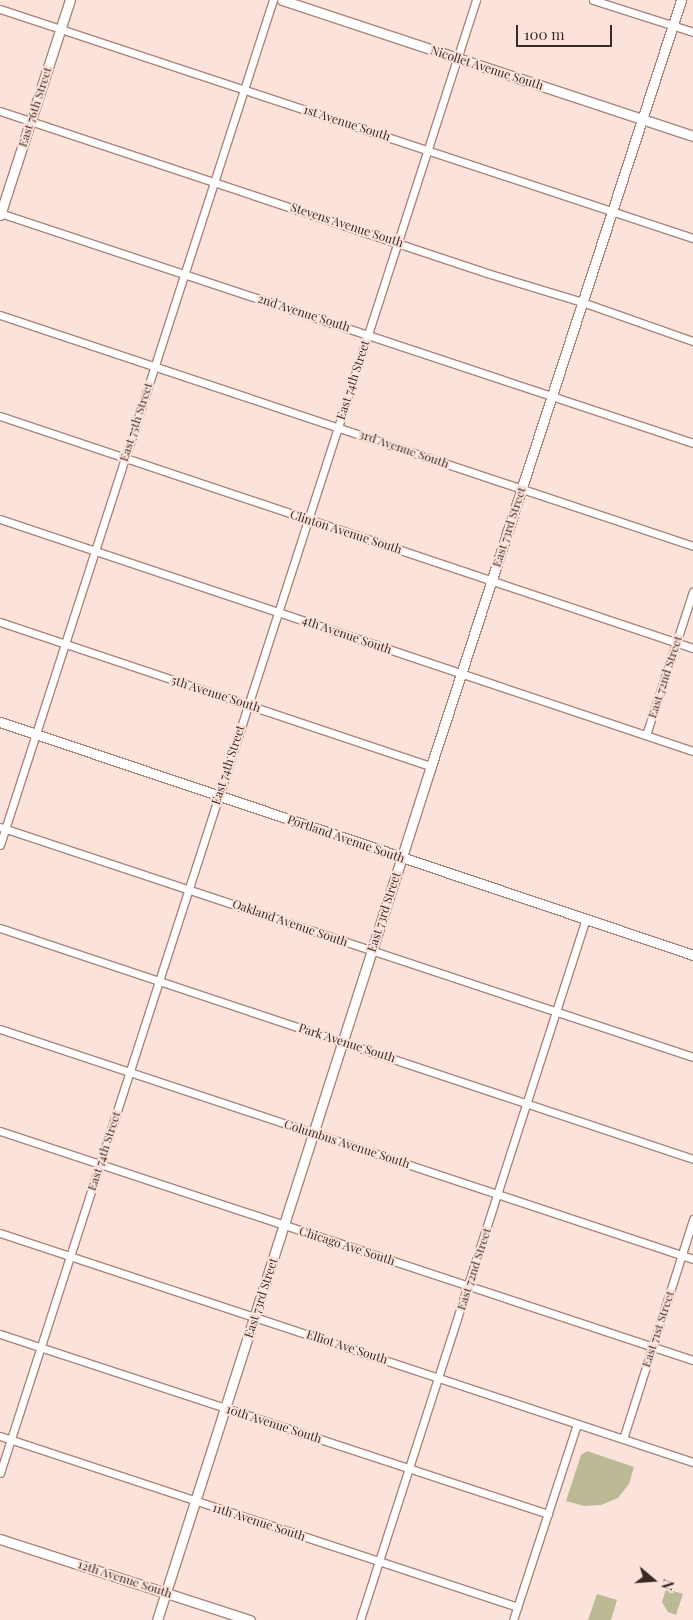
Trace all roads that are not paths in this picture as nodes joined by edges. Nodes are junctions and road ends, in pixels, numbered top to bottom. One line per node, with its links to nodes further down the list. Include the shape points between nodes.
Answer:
1 (70, 0): 9 (street, East 76th Street)
2 (273, 0): 12 (street, East 75th Street)
3 (282, 0): 11 (street, Nicollet Avenue South)
4 (476, 0): 11 (street, East 74th Street)
5 (593, 0): 8 (street)
6 (681, 0): 8 (street, East 73rd Street)
7 (0, 9): 9 (street, 1st Avenue South)
8 (673, 26): 10 (street); 14 (street, East 73rd Street)
9 (60, 29): 12 (street, 1st Avenue South); 15 (street, East 76th Street)
10 (693, 32)
11 (457, 58): 14 (street, Nicollet Avenue South); 17 (street, East 74th Street)
12 (244, 90): 17 (street, 1st Avenue South); 18 (street, East 75th Street)
13 (0, 111): 15 (street, Stevens Avenue South)
14 (642, 119): 16 (street, Nicollet Avenue South); 19 (street, East 73rd Street)
15 (30, 122): 18 (street, Stevens Avenue South); 20 (street, East 76th Street)
16 (693, 136)
17 (427, 150): 19 (street, 1st Avenue South); 22 (street, East 74th Street)
18 (214, 182): 22 (street, Stevens Avenue South); 23 (street, East 75th Street)
19 (612, 211): 21 (street, 1st Avenue South); 24 (street, East 73rd Street)
20 (0, 214): 23 (street, 2nd Avenue South)
21 (693, 238)
22 (398, 242): 24 (street, Stevens Avenue South); 26 (street, East 74th Street)
23 (184, 274): 26 (street, 2nd Avenue South); 28 (street, East 75th Street)
24 (582, 302): 27 (street, Stevens Avenue South); 29 (street, East 73rd Street)
25 (0, 315): 28 (street, 3rd Avenue South)
26 (368, 334): 29 (street, 2nd Avenue South); 31 (street, East 74th Street)
27 (693, 341)
28 (154, 366): 31 (street, 3rd Avenue South); 33 (street, East 75th Street)
29 (552, 396): 32 (street, 2nd Avenue South); 34 (street, East 73rd Street)
30 (0, 416): 33 (street, Clinton Avenue South)
31 (338, 426): 34 (street, 3rd Avenue South); 36 (street, East 74th Street)
32 (693, 443)
33 (124, 458): 36 (street, Clinton Avenue South); 38 (street, East 75th Street)
34 (522, 488): 37 (street, 3rd Avenue South); 39 (street, East 73rd Street)
35 (0, 519): 38 (street, 4th Avenue South)
36 (308, 519): 39 (street, Clinton Avenue South); 41 (street, East 74th Street)
37 (693, 546)
38 (94, 551): 41 (street, 4th Avenue South); 44 (street, East 75th Street)
39 (492, 580): 43 (street, Clinton Avenue South); 46 (street, East 73rd Street)
40 (693, 591): 43 (street, East 72nd Street)
41 (278, 612): 46 (street, 4th Avenue South); 47 (street, East 74th Street)
42 (0, 622): 44 (street, 5th Avenue South)
43 (676, 642): 45 (street, Clinton Avenue South); 50 (street, East 72nd Street)
44 (64, 643): 47 (street, 5th Avenue South); 49 (street, East 75th Street)
45 (693, 648)
46 (461, 673): 50 (street, 4th Avenue South); 52 (street, East 73rd Street)
47 (248, 704): 52 (street, 5th Avenue South); 53 (street, East 74th Street)
48 (0, 722): 49 (street, Portland Avenue South)
49 (36, 734): 53 (street, Portland Avenue South); 54 (street, East 75th Street)
50 (646, 736): 51 (street, 4th Avenue South)
51 (693, 751)
52 (431, 766): 56 (street, East 73rd Street)
53 (218, 794): 56 (street, Portland Avenue South); 57 (street, East 74th Street)
54 (3, 828): 55 (street, East 75th Street); 57 (street, Oakland Avenue South)
55 (0, 845)
56 (402, 858): 58 (street, Portland Avenue South); 60 (street, East 73rd Street)
57 (188, 889): 60 (street, Oakland Avenue South); 62 (street, East 74th Street)
58 (586, 918): 61 (street, Portland Avenue South); 63 (street, East 72nd Street)
59 (0, 928): 62 (street, Park Avenue South)
60 (371, 951): 63 (street, Oakland Avenue South); 65 (street, East 73rd Street)
61 (693, 955)
62 (158, 981): 65 (street, Park Avenue South); 67 (street, East 74th Street)
63 (556, 1012): 66 (street, Oakland Avenue South); 68 (street, East 72nd Street)
64 (0, 1029): 67 (street, Columbus Avenue South)
65 (342, 1042): 68 (street, Park Avenue South); 70 (street, East 73rd Street)
66 (693, 1058)
67 (130, 1071): 70 (street, Columbus Avenue South); 72 (street, East 74th Street)
68 (526, 1103): 71 (street, Park Avenue South); 73 (street, East 72nd Street)
69 (0, 1131): 72 (street, Chicago Ave South)
70 (314, 1133): 73 (street, Columbus Avenue South); 75 (street, East 73rd Street)
71 (693, 1159)
72 (100, 1164): 75 (street, Chicago Ave South); 77 (street, East 74th Street)
73 (498, 1194): 78 (street, Columbus Avenue South); 80 (street, East 72nd Street)
74 (693, 1219): 78 (street, East 71st Street)
75 (284, 1225): 80 (street, Chicago Ave South); 81 (street, East 73rd Street)
76 (0, 1233): 77 (street, Elliot Ave South)
77 (70, 1256): 81 (street, Elliot Ave South); 84 (street, East 74th Street)
78 (682, 1256): 79 (street, Columbus Avenue South); 83 (street, East 71st Street)
79 (693, 1259)
80 (468, 1286): 83 (street, Chicago Ave South); 86 (street, East 72nd Street)
81 (255, 1316): 86 (street, Elliot Ave South); 87 (street, East 73rd Street)
82 (0, 1334): 84 (street, 10th Avenue South)
83 (652, 1347): 85 (street, Chicago Ave South); 90 (street, East 71st Street)
84 (41, 1348): 87 (street, 10th Avenue South); 91 (street, East 74th Street)
85 (693, 1360)
86 (439, 1378): 88 (street, Elliot Ave South); 93 (street, East 72nd Street)
87 (225, 1408): 93 (street, 10th Avenue South); 95 (street, East 73rd Street)
88 (577, 1424): 90 (street, Elliot Ave South); 96 (street)
89 (0, 1436): 91 (street, 11th Avenue South)
90 (623, 1439): 92 (street, Elliot Ave South)
91 (11, 1440): 94 (street, East 74th Street); 95 (street, 11th Avenue South)
92 (693, 1462)
93 (410, 1469): 96 (street, 10th Avenue South); 98 (street, East 72nd Street)
94 (0, 1473)
95 (195, 1501): 98 (street, 11th Avenue South); 99 (street, East 73rd Street)
96 (548, 1514): 100 (street)
97 (0, 1539): 99 (street, 12th Avenue South)
98 (379, 1561): 100 (street, 11th Avenue South); 103 (street, East 72nd Street)
99 (166, 1592): 101 (street, East 73rd Street); 102 (street, 12th Avenue South)
100 (518, 1607): 104 (street)
101 (156, 1620)
102 (250, 1620)
103 (360, 1620)
104 (513, 1620)

